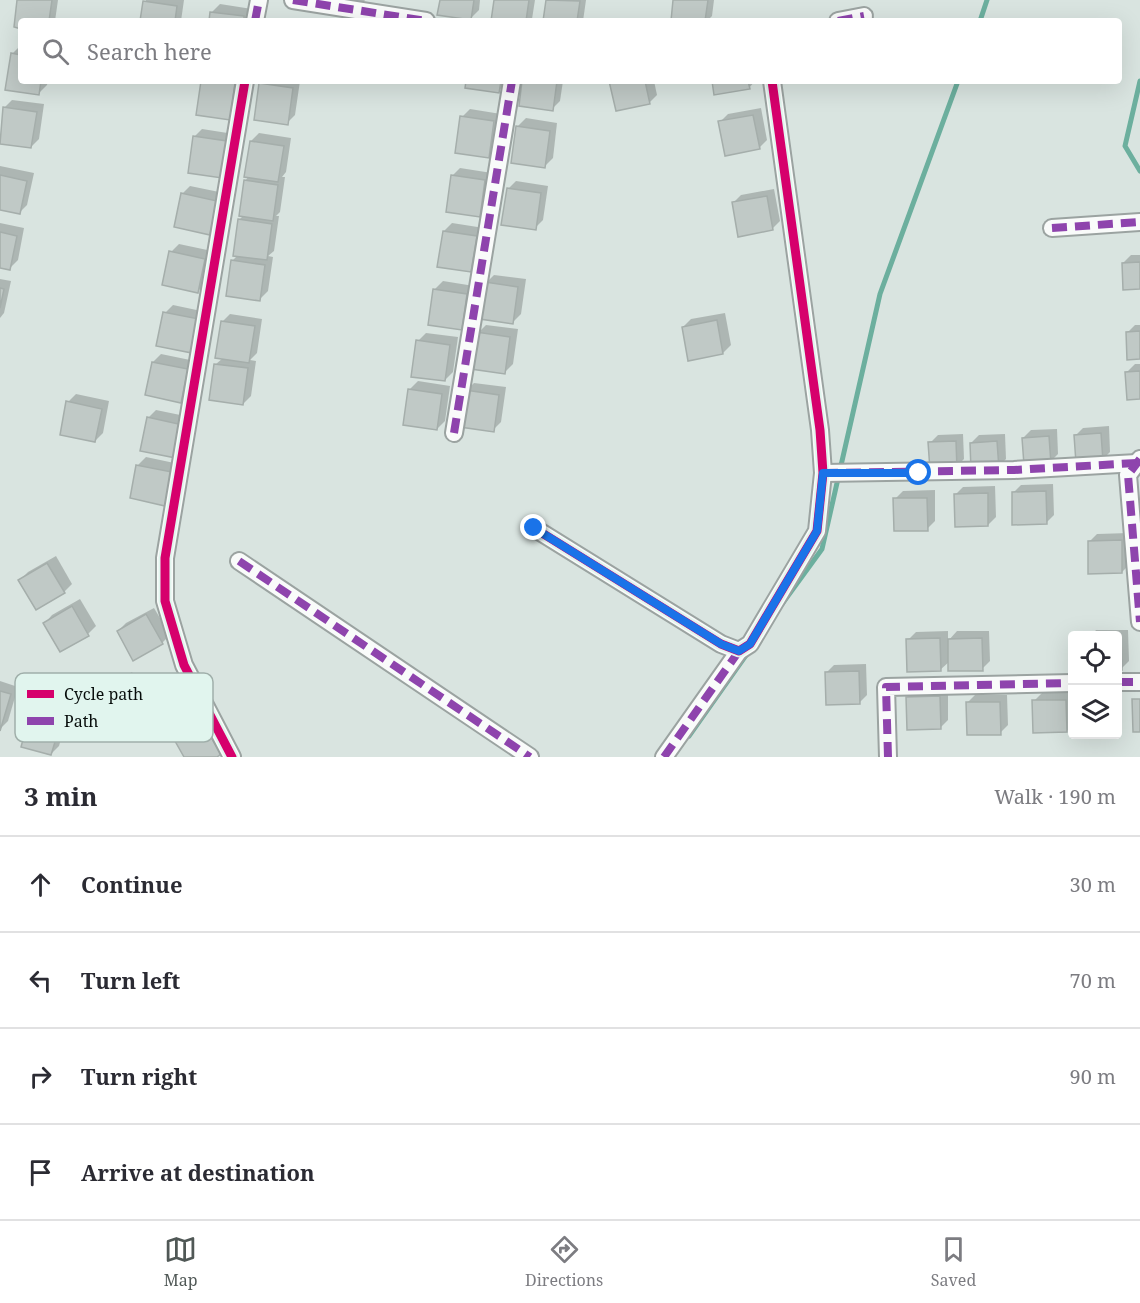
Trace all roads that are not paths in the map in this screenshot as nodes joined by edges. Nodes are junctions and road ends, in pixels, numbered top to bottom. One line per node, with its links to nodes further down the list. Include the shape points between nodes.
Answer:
1 (259, 0): 4 (street)
2 (293, 0): 5 (street)
3 (864, 16): 6 (street)
4 (256, 18)
5 (407, 18)
6 (854, 18)
7 (244, 84): 19 (street, via 165,558 165,602)
8 (511, 84): 12 (street)
9 (772, 84): 14 (street)
10 (1140, 222): 11 (street)
11 (1052, 228)
12 (453, 433)
13 (1139, 461): 14 (street, via 1002,470); 17 (street, via 1128,476)
14 (823, 473): 18 (street, via 817,531 750,644)
15 (534, 528): 18 (street, via 721,644)
16 (239, 561): 25 (street)
17 (1140, 622)
18 (739, 651): 26 (street)
19 (188, 673)
20 (1122, 682): 21 (street)
21 (1140, 682)
22 (1068, 683): 27 (street, via 886,687)
23 (213, 721): 24 (street)
24 (232, 757)
25 (530, 757)
26 (664, 757)
27 (888, 757)

